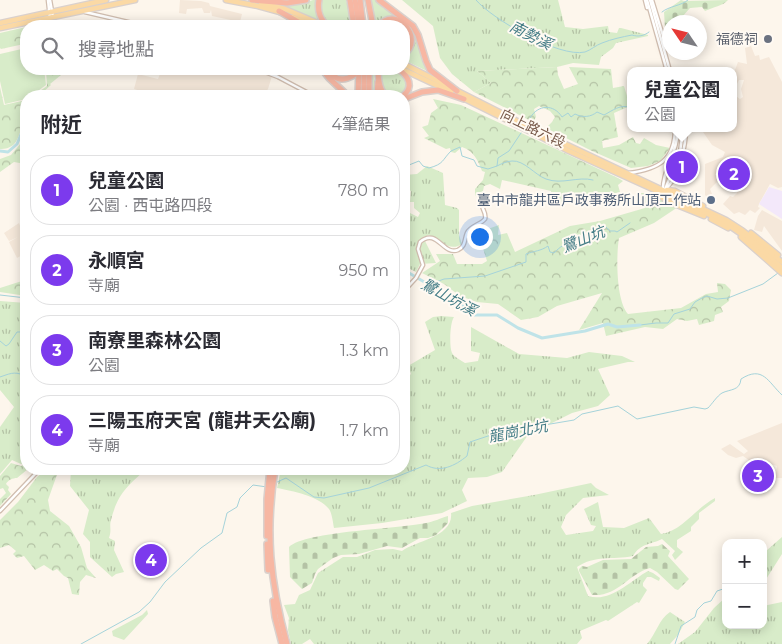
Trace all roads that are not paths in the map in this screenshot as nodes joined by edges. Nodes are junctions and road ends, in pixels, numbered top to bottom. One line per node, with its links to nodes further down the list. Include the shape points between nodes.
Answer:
1 (49, 0): 17 (street)
2 (106, 0): 14 (main road)
3 (135, 0): 15 (main road)
4 (226, 0): 16 (main road)
5 (252, 0): 6 (highway, via 287,3); 22 (main road)
6 (306, 0)
7 (319, 0): 23 (highway, via 318,11)
8 (349, 0): 24 (highway)
9 (355, 0): 25 (highway)
10 (360, 0): 26 (highway)
11 (368, 0): 27 (highway)
12 (379, 0): 28 (highway)
13 (648, 0): 34 (street); 35 (street); 35 (street); 38 (street)
14 (72, 7): 15 (street); 17 (main road)
15 (82, 11): 17 (main road); 19 (street)
16 (278, 12): 20 (highway); 21 (main road)
17 (51, 14): 18 (main road); 30 (main road)
18 (29, 20)
19 (120, 20)
20 (293, 20)
21 (300, 20)
22 (312, 20)
23 (323, 20)
24 (355, 20)
25 (357, 20)
26 (358, 20)
27 (372, 20)
28 (407, 20)
29 (410, 22): 59 (highway, via 430,70)
30 (0, 23)
31 (20, 23): 32 (main road)
32 (0, 28)
33 (410, 33): 36 (highway)
34 (662, 34)
35 (659, 43): 39 (street)
36 (410, 49)
37 (410, 67): 59 (main road, 向上路六段)
38 (668, 67)
39 (668, 67)
40 (410, 74): 61 (main road, 向上路六段)
41 (273, 75): 51 (street)
42 (327, 75): 52 (highway)
43 (332, 75): 44 (highway, via 343,80)
44 (354, 75)
45 (357, 75): 53 (highway)
46 (364, 75): 54 (highway)
47 (369, 75): 55 (highway)
48 (378, 75): 56 (highway)
49 (379, 75): 57 (highway)
50 (406, 75): 58 (highway, via 410,84)
51 (303, 90)
52 (342, 90)
53 (358, 90)
54 (364, 90)
55 (369, 90)
56 (377, 90)
57 (382, 90)
58 (408, 90)
59 (457, 91): 67 (main road, 向上路六段)
60 (410, 96): 61 (highway, via 438,90)
61 (464, 99): 68 (main road, 向上路六段)
62 (676, 132): 66 (street, via 673,147)
63 (677, 132): 65 (street)
64 (684, 132): 68 (street, via 680,163 670,185)
65 (676, 148): 66 (street); 68 (street)
66 (665, 160): 67 (street, via 655,168)
67 (627, 174): 68 (main road, 向上路六段)
68 (661, 192): 70 (main road, 向上路六段, via 726,220); 71 (main road, 向上路六段, via 721,220); 72 (main road, 向上路六段, via 667,201 725,226)
69 (481, 202): 73 (street, via 485,219 468,231 462,247 452,251 431,237 420,242 418,249 424,264)
70 (782, 261)
71 (782, 268)
72 (782, 273)
73 (410, 284)
74 (34, 475): 77 (street)
75 (269, 475): 78 (highway, via 266,500 267,555)
76 (274, 475): 79 (highway, via 270,554 276,605)
77 (0, 511)
78 (282, 644)
79 (286, 644)

